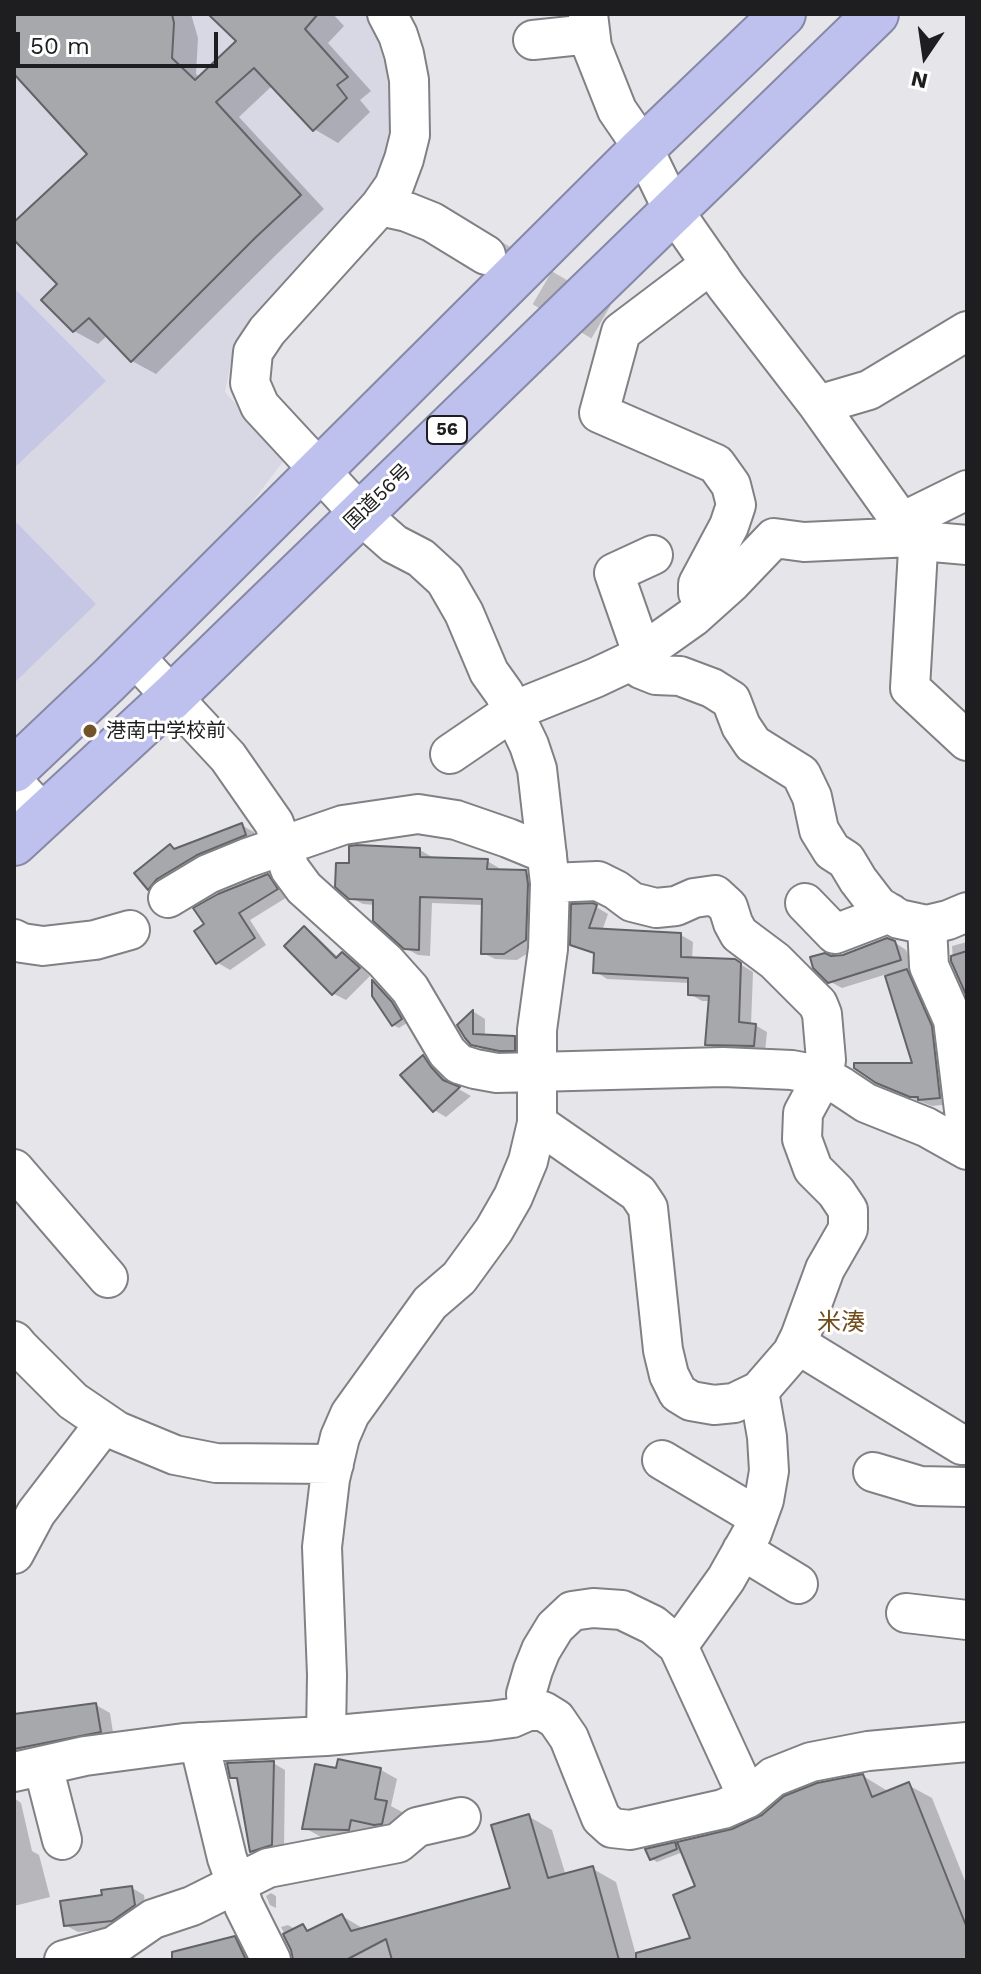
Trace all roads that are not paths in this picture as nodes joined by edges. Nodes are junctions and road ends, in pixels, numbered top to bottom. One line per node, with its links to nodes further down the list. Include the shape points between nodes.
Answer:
1 (783, 14): 6 (highway)
2 (876, 14): 8 (highway, 国道56号 / 56)
3 (399, 21): 7 (street, via 409,80 410,135 394,186)
4 (589, 24): 5 (street); 6 (street, via 592,47 617,110)
5 (533, 40)
6 (643, 148): 8 (street); 13 (highway)
7 (380, 206): 9 (street, via 432,222); 13 (street, via 253,352 250,383 260,406)
8 (673, 210): 10 (street); 15 (highway, 国道56号 / 56)
9 (486, 255)
10 (711, 264): 12 (street); 19 (street, via 611,327 599,413 716,464 731,485 736,505 698,584)
11 (967, 331): 12 (street, via 869,390)
12 (818, 405): 16 (street)
13 (318, 469): 15 (street); 20 (highway)
14 (967, 490): 16 (street)
15 (360, 514): 22 (highway, 国道56号 / 56); 23 (street, via 445,580)
16 (907, 529): 17 (street, via 933,542); 19 (street, via 804,542 774,538); 24 (street, via 918,550 910,688)
17 (967, 545)
18 (653, 555): 21 (street, via 614,573)
19 (705, 606): 21 (street)
20 (133, 655): 22 (street); 26 (highway)
21 (636, 657): 23 (street); 34 (street, via 641,669 680,676 731,700 753,744 801,774 819,830 832,851 846,860 878,906)
22 (172, 697): 28 (highway, 国道56号 / 56); 29 (street, via 228,757 274,823)
23 (513, 711): 25 (street); 30 (street, via 537,769)
24 (967, 741)
25 (450, 754)
26 (14, 770)
27 (14, 783): 28 (street)
28 (29, 829)
29 (282, 846): 30 (street, via 343,825 418,814 508,838); 31 (street, via 208,874); 38 (street, via 304,888 410,989 459,1064 497,1073)
30 (548, 869): 38 (street, via 548,949); 39 (street, via 598,881 632,902 656,908 715,895 728,907 739,934 818,1004 826,1060)
31 (168, 898)
32 (805, 903): 34 (street, via 835,934)
33 (967, 912): 35 (street)
34 (890, 913): 35 (street)
35 (927, 925): 41 (street, via 929,966 953,1020)
36 (130, 930): 37 (street, via 43,946)
37 (14, 939)
38 (537, 1071): 39 (street, via 723,1067); 40 (street)
39 (823, 1076): 42 (street, via 866,1103); 46 (street, via 803,1113 802,1139 813,1169 848,1210 848,1229 825,1269)
40 (537, 1123): 47 (street, via 638,1193 648,1208 663,1350 678,1393 714,1405 734,1403); 51 (street, via 528,1161 494,1230 459,1278 430,1303 350,1414)
41 (967, 1135)
42 (967, 1150)
43 (18, 1182): 44 (street)
44 (108, 1278)
45 (14, 1341): 48 (street, via 73,1401)
46 (797, 1344): 47 (street); 49 (street)
47 (759, 1391): 54 (street, via 769,1471)
48 (105, 1423): 51 (street, via 175,1455 216,1463); 55 (street, via 36,1513)
49 (966, 1436): 53 (street)
50 (662, 1460): 54 (street)
51 (334, 1464): 61 (street, via 322,1547)
52 (873, 1472): 53 (street)
53 (966, 1496)
54 (750, 1534): 56 (street); 59 (street, via 726,1579)
55 (14, 1554)
56 (798, 1584)
57 (906, 1613): 58 (street)
58 (967, 1620)
59 (678, 1646): 60 (street, via 653,1625 622,1610 572,1611 541,1650 526,1694); 65 (street)
60 (528, 1711): 61 (street, via 500,1720); 65 (street, via 543,1711 556,1719 601,1818 612,1828 630,1830 723,1809)
61 (326, 1736): 62 (street)
62 (199, 1742): 64 (street, via 85,1756); 68 (street)
63 (967, 1742): 65 (street, via 811,1762 773,1777)
64 (29, 1769): 67 (street)
65 (748, 1798)
66 (461, 1817): 68 (street, via 417,1827 398,1843 268,1868)
67 (62, 1840)
68 (237, 1884): 69 (street, via 153,1919 114,1946); 70 (street)
69 (64, 1960)
70 (271, 1960)

